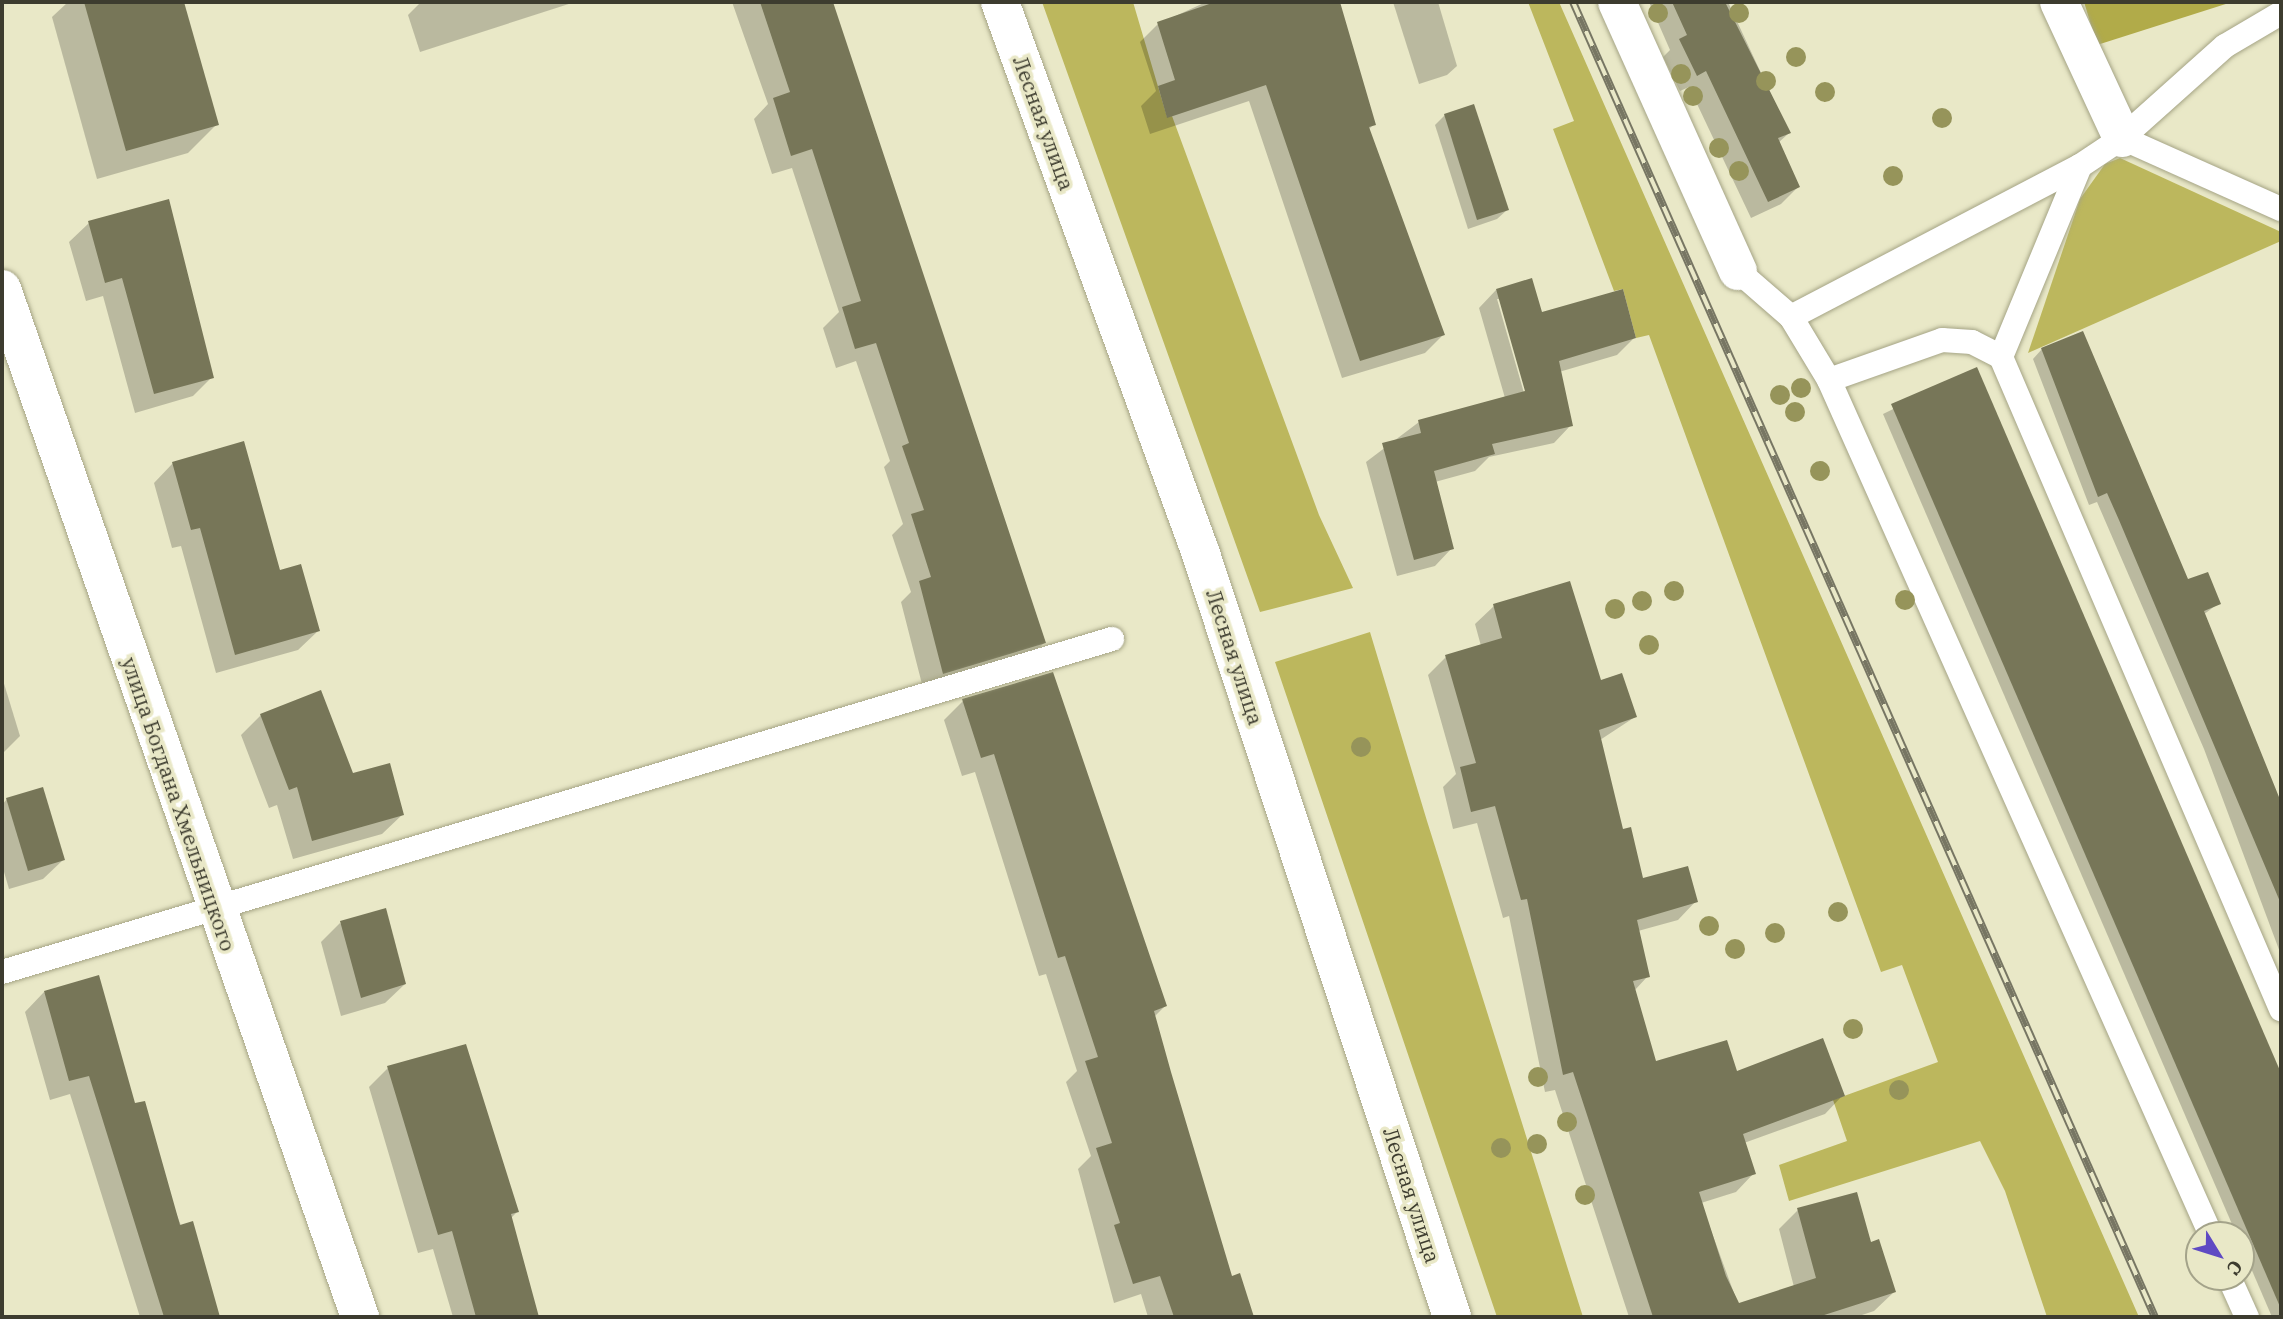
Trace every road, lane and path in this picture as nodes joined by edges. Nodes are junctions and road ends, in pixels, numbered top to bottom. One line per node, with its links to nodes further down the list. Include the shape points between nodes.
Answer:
1 (1000, 2): 20 (street, Лесная улица, via 1202,554)
2 (1617, 2): 8 (street)
3 (2059, 2): 5 (street)
4 (2281, 13): 5 (lane, via 2225,46)
5 (2122, 138): 6 (lane); 7 (lane)
6 (2080, 166): 10 (lane); 11 (lane)
7 (2281, 209)
8 (1738, 271): 10 (lane)
9 (2, 289): 14 (street, улица Богдана Хмельницкого)
10 (1791, 317): 12 (lane)
11 (2001, 357): 12 (lane, via 1972,342 1942,340); 16 (lane)
12 (1829, 380): 17 (lane)
13 (1112, 639): 14 (lane)
14 (216, 912): 15 (lane); 19 (street, улица Богдана Хмельницкого)
15 (2, 972)
16 (2281, 1009)
17 (2205, 1221)
18 (2235, 1291): 21 (lane)
19 (360, 1317)
20 (1452, 1317)
21 (2247, 1317)

